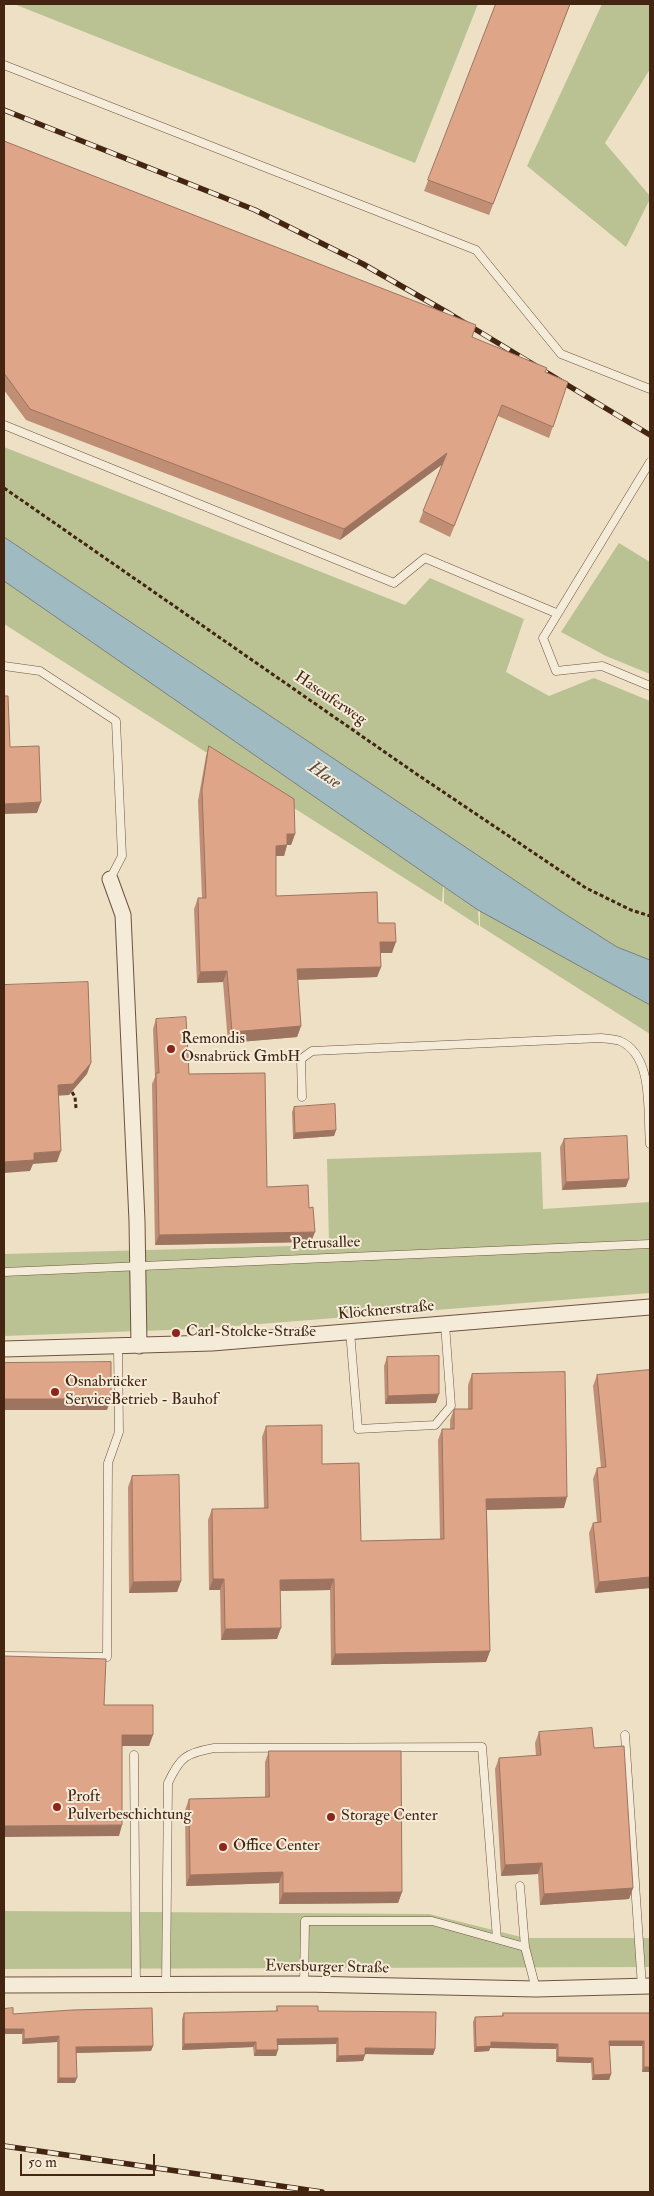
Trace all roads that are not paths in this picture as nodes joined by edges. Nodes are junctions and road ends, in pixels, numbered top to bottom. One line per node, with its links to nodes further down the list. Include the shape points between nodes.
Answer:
1 (4, 65): 2 (lane, via 476,250 561,354)
2 (650, 389)
3 (4, 424): 5 (lane, via 394,583 425,558)
4 (650, 462): 5 (lane)
5 (556, 613): 7 (lane, via 543,638 556,671 602,666)
6 (4, 666): 8 (lane, via 40,671 116,721 122,856)
7 (650, 686)
8 (110, 879): 13 (street, via 123,915)
9 (302, 1098): 10 (lane, via 301,1059 312,1051 601,1038 620,1041 638,1053 646,1074)
10 (649, 1134): 11 (lane)
11 (650, 1144)
12 (650, 1244): 13 (lane, Petrusallee)
13 (138, 1266): 14 (lane, Petrusallee); 19 (street)
14 (4, 1272)
15 (650, 1307): 16 (street, Klöcknerstraße)
16 (445, 1324): 17 (street, Klöcknerstraße); 17 (lane, via 451,1406 435,1425 358,1429)
17 (350, 1332): 19 (street, Klöcknerstraße)
18 (118, 1346): 19 (street, Klöcknerstraße); 20 (street, Klöcknerstraße); 21 (lane, via 119,1432 108,1463 107,1657)
19 (140, 1346)
20 (4, 1349)
21 (4, 1656)
22 (625, 1735): 31 (lane)
23 (134, 1755): 29 (lane)
24 (520, 1886): 26 (lane)
25 (497, 1939): 26 (lane); 27 (lane, via 432,1921 305,1921); 30 (lane, via 482,1747 214,1748 194,1751 177,1764 168,1783)
26 (526, 1947): 32 (lane)
27 (304, 1984): 30 (street, Eversburger Straße); 32 (street, Eversburger Straße)
28 (4, 1985): 29 (street, Eversburger Straße)
29 (136, 1985): 30 (street, Eversburger Straße)
30 (166, 1985)
31 (646, 1987): 32 (street, Eversburger Straße)
32 (536, 1989)

